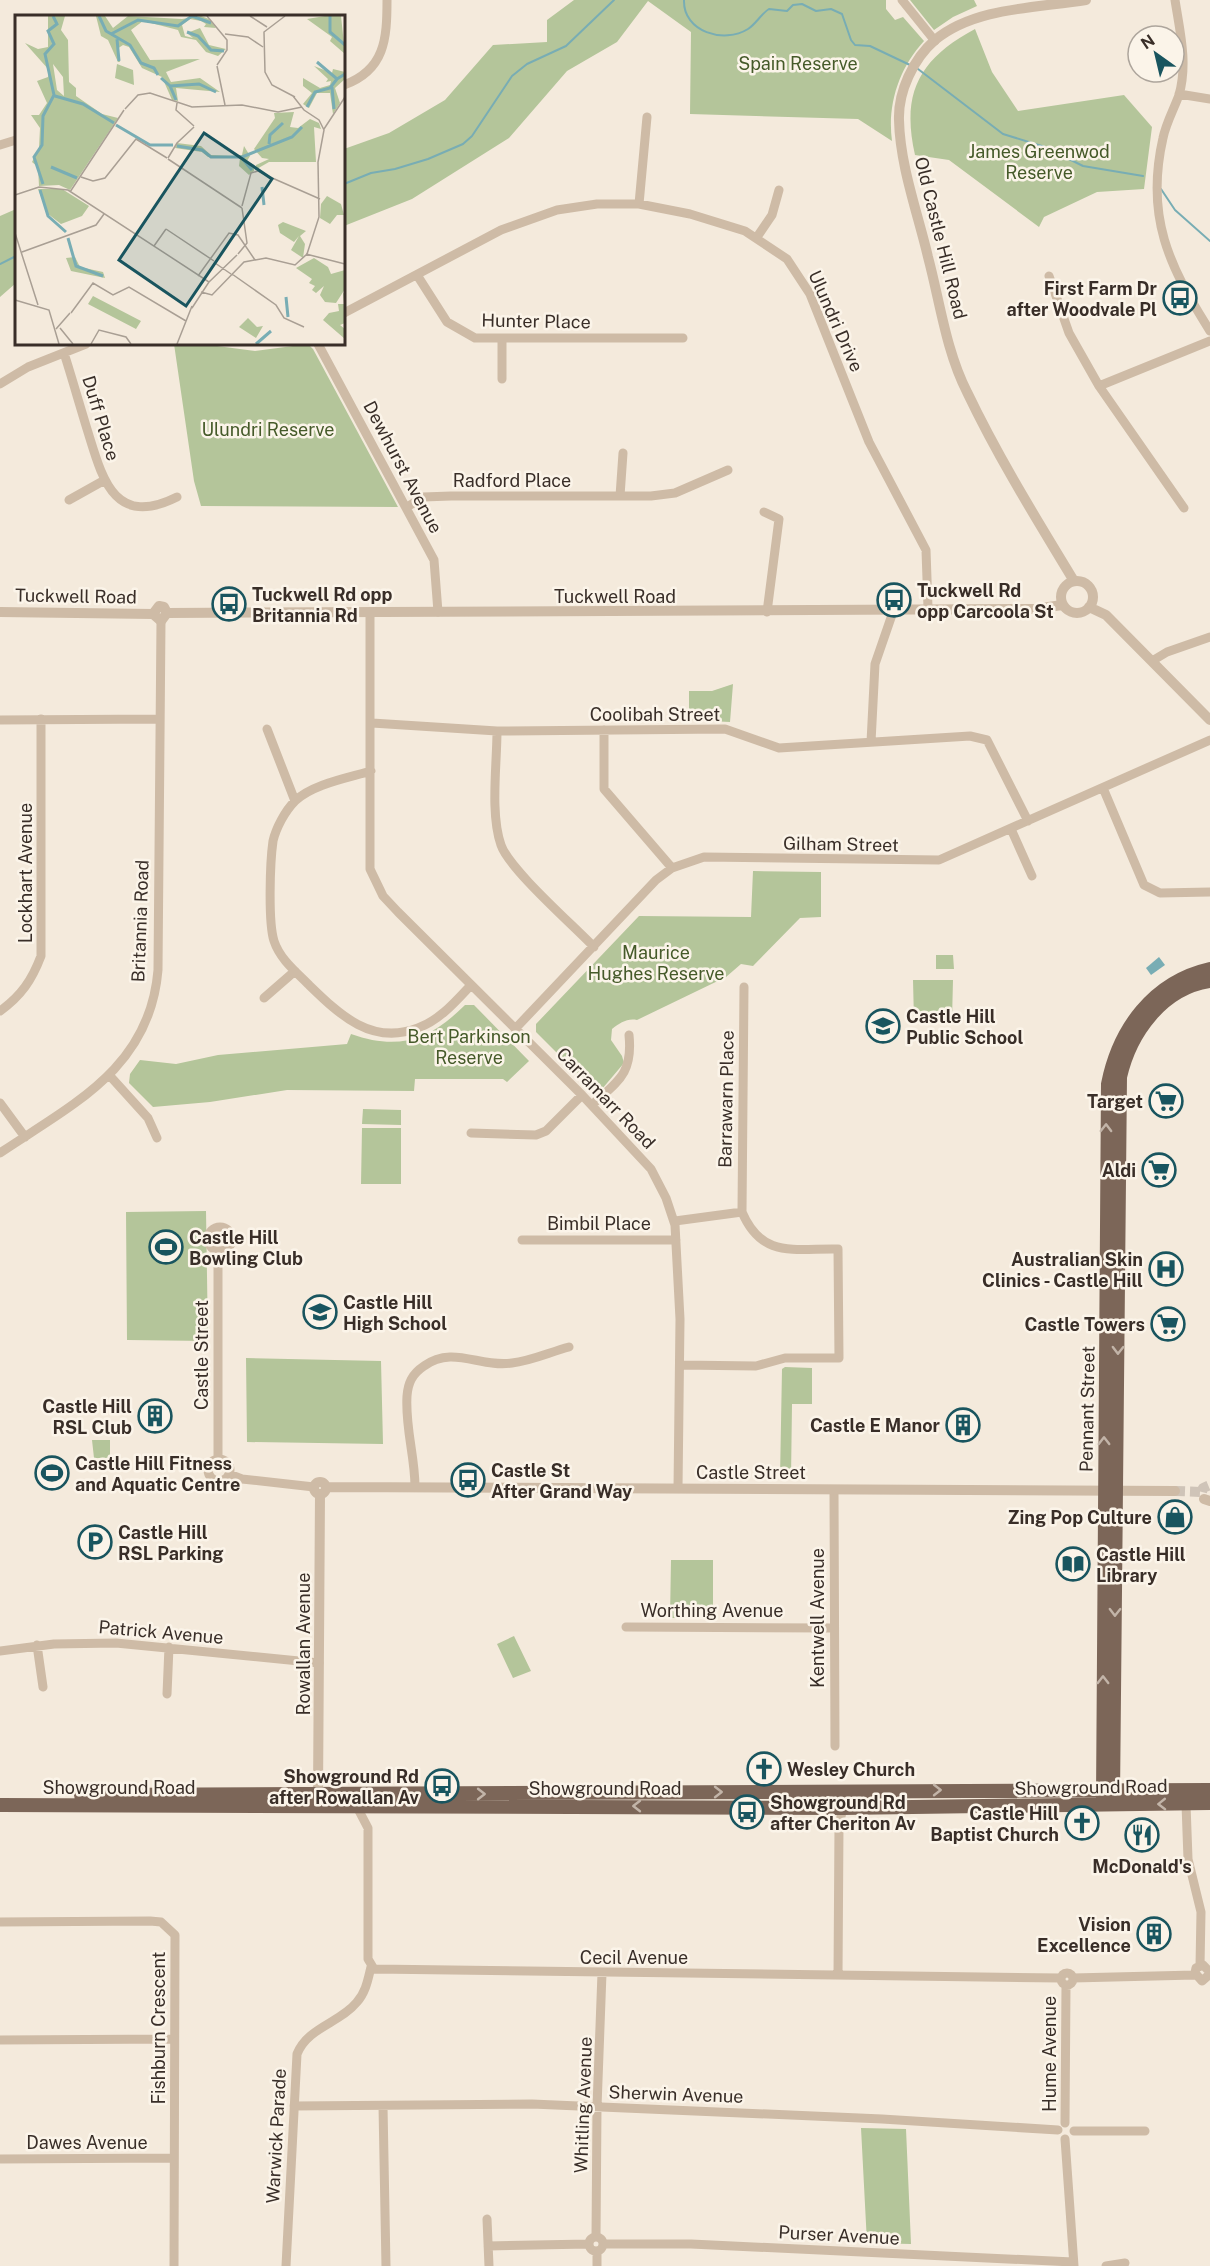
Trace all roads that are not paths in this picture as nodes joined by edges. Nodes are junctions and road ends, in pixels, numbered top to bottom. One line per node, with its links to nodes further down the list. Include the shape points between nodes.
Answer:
1 (387, 0): 6 (street, via 385,41 378,62)
2 (902, 0): 5 (street)
3 (1086, 0): 5 (street, Old Castle Hill Road, via 969,20)
4 (1175, 0): 7 (street, via 1184,62)
5 (935, 40): 37 (street, Old Castle Hill Road, via 907,81 899,119 908,174 952,350 967,392)
6 (345, 85)
7 (1179, 94): 8 (street); 18 (street, via 1161,144 1158,210 1176,274)
8 (1210, 99)
9 (647, 117): 13 (street)
10 (15, 140): 11 (street)
11 (0, 146)
12 (779, 190): 14 (street, via 772,215)
13 (639, 204): 14 (street, Ulundri Drive, via 729,225); 15 (street, Ulundri Drive, via 585,206 536,216 501,230)
14 (757, 237): 40 (street, Ulundri Drive, via 787,259 810,294 869,442 926,550)
15 (417, 275): 17 (street, Ulundri Drive); 20 (street, Hunter Place, via 447,322 475,338)
16 (1049, 276): 27 (street, via 1069,333)
17 (345, 312)
18 (1210, 331)
19 (683, 338): 20 (street, Hunter Place)
20 (502, 339): 25 (street)
21 (1210, 341): 27 (street)
22 (83, 345): 24 (street)
23 (319, 345): 34 (street, Dewhurst Avenue)
24 (64, 352): 26 (street); 30 (street, Duff Place)
25 (502, 379)
26 (0, 384)
27 (1099, 386): 35 (street)
28 (623, 453): 31 (street)
29 (728, 470): 31 (street, Radford Place, via 675,493)
30 (103, 481): 32 (street, Duff Place, via 122,500 137,506 154,507); 33 (street)
31 (620, 496): 34 (street, Radford Place, via 441,496 423,497)
32 (177, 497)
33 (69, 500)
34 (407, 507): 44 (street, Dewhurst Avenue, via 435,560)
35 (1184, 508)
36 (764, 512): 45 (street, via 779,519)
37 (1074, 581): 38 (street, via 1062,589); 39 (street, via 1090,587 1093,597)
38 (1062, 605): 39 (street, via 1075,613); 40 (street, Tuckwell Road, via 1035,609)
39 (1089, 607): 48 (street, via 1106,615)
40 (928, 608): 41 (street, Tuckwell Road)
41 (894, 609): 45 (street, Tuckwell Road); 58 (street, via 875,664)
42 (0, 612): 46 (street, Tuckwell Road)
43 (370, 612): 44 (street, Tuckwell Road); 46 (street, Tuckwell Road); 53 (street, Carramarr Road)
44 (438, 612): 45 (street, Tuckwell Road)
45 (767, 612)
46 (160, 616): 51 (street, Britannia Road)
47 (1210, 637): 48 (street)
48 (1152, 661): 52 (street)
49 (41, 719): 50 (street); 51 (street); 74 (street, Lockhart Avenue, via 40,956 21,993)
50 (0, 720)
51 (159, 720): 77 (street, Britannia Road, via 157,980 145,1024)
52 (1210, 720)
53 (372, 723): 56 (street, Coolibah Street); 59 (street, Carramarr Road)
54 (267, 729): 61 (street)
55 (604, 730): 56 (street, Coolibah Street); 58 (street, Coolibah Street, via 725,729 779,748); 64 (street, via 604,789)
56 (497, 731): 67 (street, via 497,830 502,848 514,866)
57 (1210, 740): 60 (street, Gilham Street)
58 (871, 742): 62 (street, Coolibah Street, via 970,736 987,740)
59 (371, 771): 61 (street); 71 (street, Carramarr Road, via 370,869 375,884 382,896)
60 (1102, 788): 62 (street, Gilham Street); 66 (street, via 1144,885 1160,893)
61 (295, 801): 69 (street, via 279,824 274,840 271,922 274,941)
62 (1028, 821): 63 (street, Gilham Street)
63 (1011, 829): 64 (street, Gilham Street, via 939,860 704,858); 65 (street)
64 (672, 868): 67 (street, Gilham Street)
65 (1032, 876)
66 (1210, 892)
67 (594, 946): 75 (street, Gilham Street)
68 (1210, 969): 98 (main road, Pennant Street, one-way to 68, via 1108,1084 1113,1059 1136,1016 1178,981)
69 (294, 971): 71 (street, via 343,1018 371,1030 394,1033 436,1019); 73 (street)
70 (1210, 981): 98 (main road, Pennant Street, one-way to 98, via 1182,990 1148,1017 1134,1037 1120,1077)
71 (471, 985): 75 (street, Carramarr Road)
72 (744, 987): 85 (street, Barrawarn Place)
73 (264, 998)
74 (0, 1011)
75 (515, 1029): 78 (street, Carramarr Road)
76 (629, 1035): 80 (street, via 628,1068)
77 (110, 1076): 82 (street, Britannia Road); 83 (street, via 148,1118)
78 (582, 1095): 80 (street, Carramarr Road); 81 (street, via 546,1131 536,1135)
79 (0, 1103): 82 (street)
80 (592, 1106): 86 (street, Carramarr Road, via 651,1169)
81 (471, 1133)
82 (25, 1137): 84 (street, Britannia Road)
83 (158, 1138)
84 (0, 1154)
85 (742, 1212): 86 (street); 91 (street, via 754,1236 767,1245 838,1249 839,1358 785,1358 756,1366)
86 (675, 1221): 88 (street, Carramarr Road)
87 (522, 1240): 88 (street, Bimbil Place)
88 (676, 1240): 91 (street, Carramarr Road)
89 (218, 1251): 92 (street, Castle Street)
90 (569, 1347): 94 (street, via 511,1364 443,1356 417,1371 408,1383 406,1420)
91 (681, 1365): 95 (street, Carramarr Road)
92 (218, 1459): 93 (street, via 227,1463); 93 (street, via 209,1464 209,1476 220,1481)
93 (228, 1474): 96 (street, Castle Street)
94 (416, 1487): 95 (street, Castle Street); 96 (street, Castle Street)
95 (678, 1488): 97 (street, Castle Street)
96 (320, 1490): 105 (street, Rowallan Avenue)
97 (834, 1490): 98 (street, Castle Street); 101 (street, Kentwell Avenue)
98 (1110, 1491): 99 (street, Castle Street); 108 (main road, Pennant Street, one-way to 98); 111 (main road, Pennant Street, one-way to 111)
99 (1175, 1491)
100 (626, 1627): 101 (street, Worthing Avenue)
101 (833, 1628): 109 (street, Kentwell Avenue)
102 (37, 1645): 103 (street, Patrick Avenue, via 99,1642); 104 (street, Patrick Avenue); 106 (street)
103 (169, 1647): 105 (street, Patrick Avenue); 107 (street)
104 (0, 1651)
105 (319, 1663): 115 (street, Rowallan Avenue)
106 (44, 1687)
107 (167, 1694)
108 (1102, 1738): 110 (main road, via 1099,1766 1089,1779); 111 (main road, Pennant Street)
109 (835, 1746)
110 (1041, 1790): 111 (main road, Showground Road); 113 (main road, Showground Road, one-way to 110)
111 (1108, 1790): 112 (main road, Showground Road); 119 (main road)
112 (1210, 1790)
113 (816, 1792): 115 (main road, Showground Road, one-way to 113); 123 (main road, via 830,1796)
114 (0, 1796): 115 (main road, Showground Road)
115 (318, 1801): 118 (main road, Showground Road); 121 (main road, Showground Road)
116 (1210, 1803): 117 (main road, Showground Road)
117 (1186, 1804): 119 (main road, Showground Road, one-way to 119); 128 (street, via 1188,1859 1201,1912)
118 (0, 1805)
119 (1108, 1805): 123 (main road, Showground Road)
120 (389, 1806): 121 (main road, Showground Road); 122 (main road, Showground Road, one-way to 120); 125 (street, via 376,1814)
121 (357, 1807): 125 (street)
122 (827, 1807): 123 (main road, Showground Road); 124 (street)
123 (843, 1808): 124 (street)
124 (839, 1825): 130 (street)
125 (369, 1828): 127 (street)
126 (0, 1922): 132 (street, Fishburn Crescent, via 161,1922 175,1935)
127 (371, 1967): 129 (street, Cecil Avenue, via 384,1971); 134 (street, Warwick Parade, via 357,2003 311,2035 300,2048)
128 (1207, 1972): 131 (street, Cecil Avenue, via 1196,1968 1195,1976)
129 (602, 1973): 130 (street, Cecil Avenue); 136 (street, Whitling Avenue)
130 (838, 1975): 131 (street, Cecil Avenue)
131 (1066, 1981): 137 (street, Hume Avenue)
132 (173, 2039): 133 (street); 142 (street, Fishburn Crescent)
133 (0, 2040)
134 (294, 2106): 135 (street, Sherwin Avenue); 150 (street, Warwick Parade)
135 (383, 2106): 136 (street, Sherwin Avenue); 151 (street)
136 (597, 2107): 138 (street, Sherwin Avenue); 145 (street, Whitling Avenue)
137 (1065, 2123): 138 (street); 139 (street)
138 (1058, 2130): 141 (street)
139 (1074, 2131): 140 (street); 141 (street)
140 (1145, 2132)
141 (1065, 2139): 148 (street)
142 (174, 2158): 143 (street, Dawes Avenue); 149 (street, Fishburn Crescent)
143 (0, 2159)
144 (487, 2219): 146 (street)
145 (596, 2244): 146 (street, Purser Avenue); 148 (street, Purser Avenue, via 691,2244); 153 (street, Whitling Avenue)
146 (488, 2246): 152 (street)
147 (1125, 2263): 154 (street)
148 (1074, 2264)
149 (174, 2266)
150 (286, 2266)
151 (386, 2266)
152 (489, 2266)
153 (597, 2266)
154 (1106, 2266)

